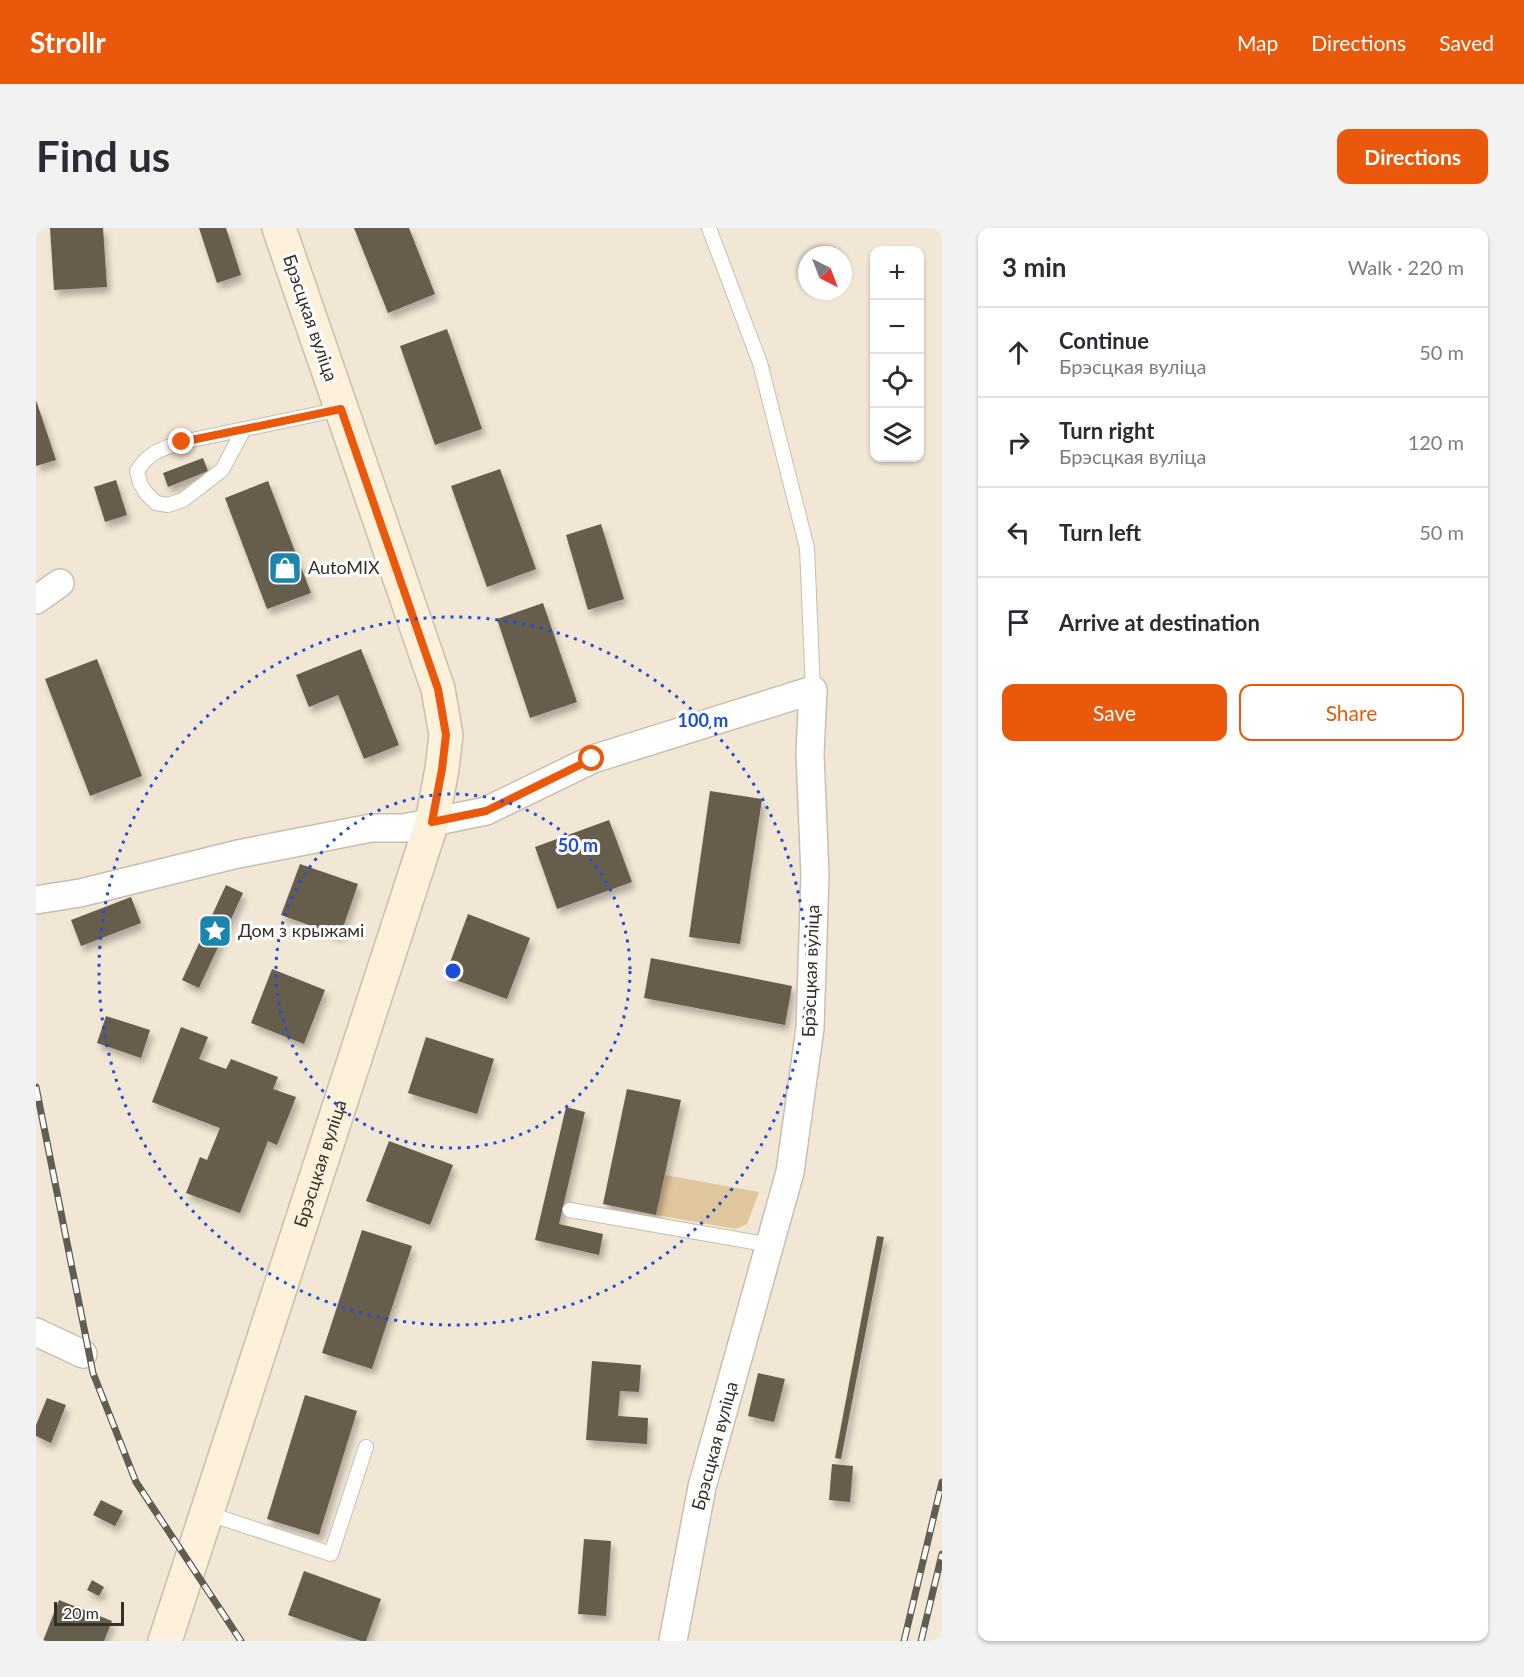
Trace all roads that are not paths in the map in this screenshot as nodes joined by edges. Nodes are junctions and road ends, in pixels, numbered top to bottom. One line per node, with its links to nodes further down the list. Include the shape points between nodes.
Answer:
1 (279, 228): 3 (main road, Брэсцкая вуліца)
2 (709, 228): 7 (lane, via 760,363 807,548)
3 (341, 409): 4 (lane); 8 (main road, Брэсцкая вуліца, via 438,689 446,735)
4 (244, 429): 4 (lane, via 182,442 152,453 137,471 140,483 156,503 168,505 183,500 222,470)
5 (60, 583): 6 (street)
6 (36, 600)
7 (813, 690): 8 (street, via 592,759 486,811); 11 (street, Брэсцкая вуліца, via 810,754 815,875 810,1028 790,1172)
8 (432, 822): 9 (street, via 404,828 372,828 238,854); 15 (main road, Брэсцкая вуліца)
9 (36, 900)
10 (570, 1210): 11 (lane)
11 (770, 1245): 17 (street, Брэсцкая вуліца, via 702,1487)
12 (36, 1332): 13 (street)
13 (83, 1354)
14 (366, 1447): 15 (lane, via 331,1554)
15 (206, 1513): 16 (main road, Брэсцкая вуліца)
16 (165, 1641)
17 (673, 1641)

